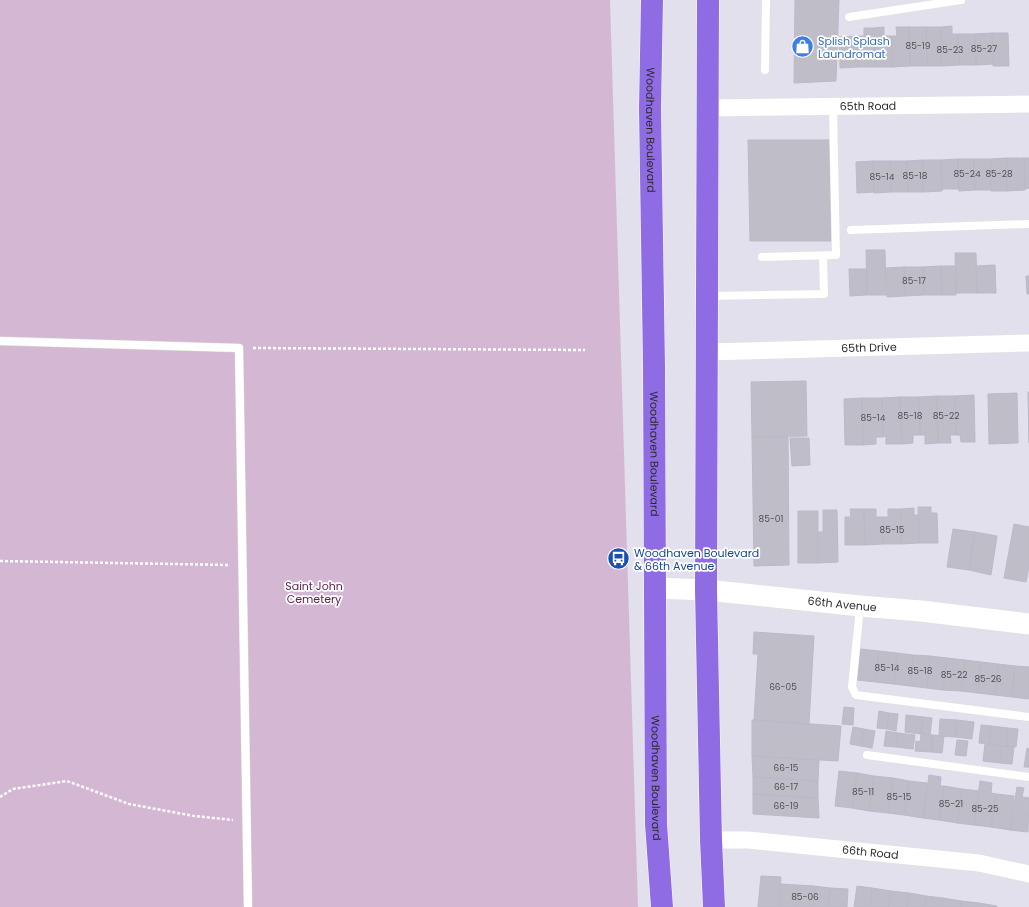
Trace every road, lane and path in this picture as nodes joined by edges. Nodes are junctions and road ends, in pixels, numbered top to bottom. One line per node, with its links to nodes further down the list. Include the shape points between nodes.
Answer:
1 (652, 0): 22 (main road, Woodhaven Boulevard, via 650,109)
2 (708, 0): 9 (main road)
3 (766, 0): 6 (lane)
4 (961, 0): 5 (lane)
5 (849, 17)
6 (765, 70)
7 (1029, 104): 8 (street, 65th Road)
8 (833, 106): 9 (street, 65th Road); 12 (lane, via 836,256)
9 (707, 108): 14 (main road)
10 (1029, 224): 11 (lane)
11 (851, 230)
12 (823, 256): 13 (lane); 14 (lane, via 824,294)
13 (762, 257)
14 (708, 296): 19 (main road)
15 (0, 341): 17 (lane)
16 (1029, 343): 19 (street, 65th Drive)
17 (239, 348): 18 (path); 21 (lane)
18 (585, 350)
19 (708, 352): 23 (main road)
20 (0, 561): 21 (path)
21 (242, 565): 30 (lane)
22 (656, 588): 23 (street, 66th Avenue); 34 (main road, Woodhaven Boulevard, via 656,824)
23 (706, 590): 24 (street, 66th Avenue); 31 (main road)
24 (860, 606): 25 (street, 66th Avenue); 26 (lane, via 852,687 856,695)
25 (1029, 624)
26 (1029, 717)
27 (867, 755): 28 (lane)
28 (1029, 777)
29 (0, 797): 30 (path, via 13,790 67,781 129,804)
30 (246, 822): 33 (lane)
31 (710, 840): 32 (street, 66th Road, via 748,840 979,862); 35 (main road)
32 (1029, 874)
33 (248, 907)
34 (662, 907)
35 (714, 907)

